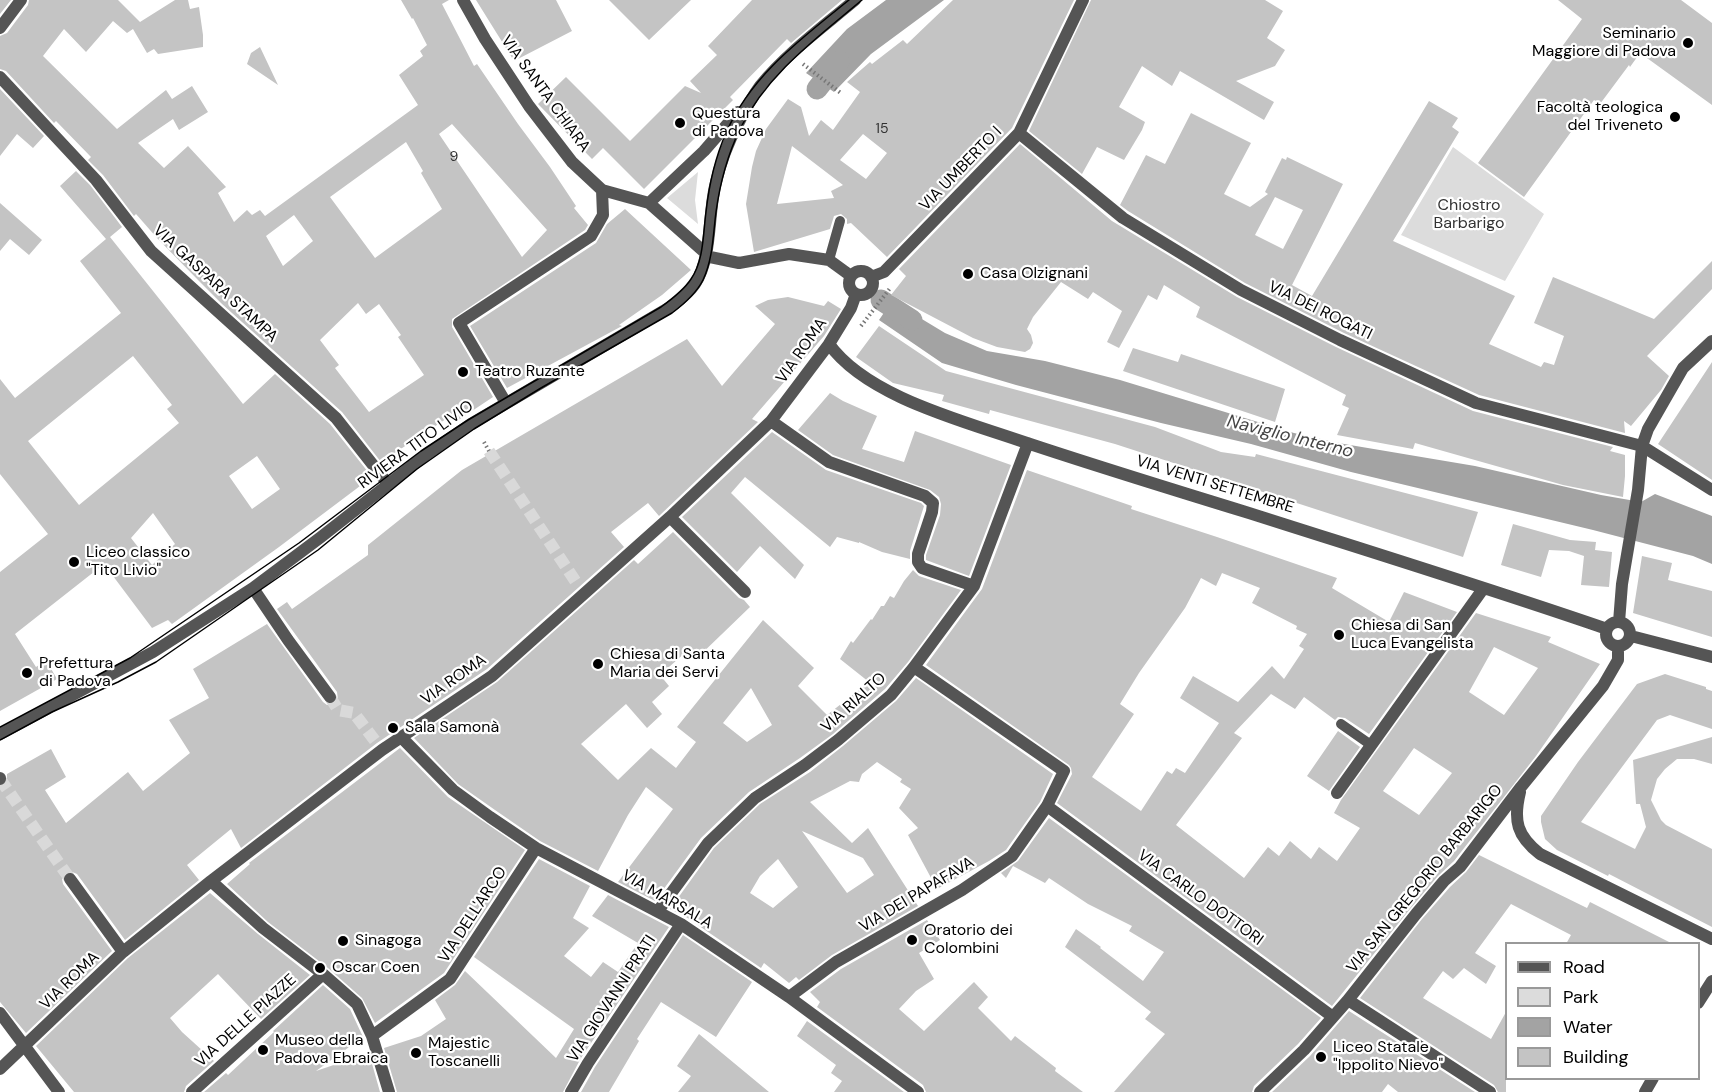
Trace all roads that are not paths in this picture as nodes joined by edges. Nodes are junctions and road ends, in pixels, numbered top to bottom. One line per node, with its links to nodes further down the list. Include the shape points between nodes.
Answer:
1 (21, 0): 5 (street)
2 (464, 0): 9 (street, VIA SANTA CHIARA, via 530,106 572,162)
3 (855, 0): 7 (street, via 778,66)
4 (1083, 0): 8 (street, VIA UMBERTO I)
5 (0, 28)
6 (0, 77): 23 (street, VIA GASPARA STAMPA, via 96,180 151,251 336,418)
7 (759, 88): 10 (street, via 705,152); 12 (street, RIVIERA TITO LIVIO, via 722,158 714,187)
8 (1019, 133): 15 (street, VIA UMBERTO I, via 884,272); 22 (street, VIA DEI ROGATI, via 1123,218 1241,290 1340,340 1476,403)
9 (602, 190): 10 (street, VIA SANTA CHIARA); 19 (street, via 603,215 591,236 459,324)
10 (649, 203): 12 (street)
11 (840, 221): 13 (lane)
12 (706, 254): 13 (street, via 739,263 789,254); 19 (street, RIVIERA TITO LIVIO, via 695,285 677,302)
13 (829, 260): 14 (street)
14 (851, 276): 15 (street, via 861,271); 16 (street, via 849,286)
15 (871, 277): 16 (street, via 873,283 868,293)
16 (856, 294): 18 (street, VIA ROMA)
17 (1712, 341): 22 (street, via 1683,368 1647,429)
18 (829, 344): 20 (street, VIA ROMA); 21 (street, VIA VENTI SETTEMBRE, via 849,366 904,398)
19 (506, 403): 23 (street, RIVIERA TITO LIVIO)
20 (771, 421): 25 (street, VIA ROMA); 26 (street, via 829,462 925,496 933,503 918,562 922,568)
21 (1028, 443): 26 (street, VIA RIALTO); 28 (street, VIA VENTI SETTEMBRE)
22 (1642, 446): 24 (street, VIA DEI ROGATI); 30 (street)
23 (388, 484): 27 (street, RIVIERA TITO LIVIO)
24 (1712, 490)
25 (670, 517): 29 (street); 39 (street, VIA ROMA, via 581,589 492,676)
26 (974, 586): 35 (street, VIA RIALTO)
27 (253, 588): 36 (street); 38 (street, RIVIERA TITO LIVIO, via 153,652)
28 (1483, 589): 31 (street, VIA VENTI SETTEMBRE); 40 (street)
29 (745, 592)
30 (1619, 622): 31 (street); 32 (street, via 1629,628)
31 (1607, 629): 33 (street, via 1608,641)
32 (1631, 636): 33 (street, via 1628,643); 34 (street)
33 (1618, 647): 41 (street, VIA SAN GREGORIO BARBARIGO, via 1618,660 1603,686)
34 (1712, 657)
35 (914, 667): 43 (street, VIA DEI PAPAFAVA, via 1064,771); 47 (street, VIA RIALTO, via 891,695 838,740 755,798 708,843)
36 (330, 698)
37 (1341, 724): 40 (lane)
38 (0, 734)
39 (401, 737): 44 (street, VIA MARSALA, via 453,790); 46 (street, VIA ROMA)
40 (1371, 745): 42 (street)
41 (1521, 787): 49 (street, via 1517,820 1528,845); 54 (street, VIA SAN GREGORIO BARBARIGO, via 1460,867 1444,881)
42 (1337, 793)
43 (1047, 806): 53 (street, VIA DEI PAPAFAVA, via 1012,856 962,890 836,962); 57 (street, VIA CARLO DOTTORI)
44 (536, 848): 47 (street, VIA MARSALA); 58 (street, VIA DELL'ARCO, via 450,978)
45 (70, 879): 50 (street)
46 (216, 885): 50 (street, VIA ROMA); 51 (street, via 262,928)
47 (658, 911): 48 (street, VIA MARSALA)
48 (681, 924): 53 (street, VIA MARSALA); 65 (street, VIA GIOVANNI PRATI)
49 (1712, 939)
50 (123, 952): 59 (street, VIA ROMA)
51 (323, 974): 58 (street, via 357,1004); 63 (street, VIA DELLE PIAZZE)
52 (1712, 981): 55 (street)
53 (789, 997): 66 (street, VIA MARSALA)
54 (1348, 1000): 57 (street, VIA SAN GREGORIO BARBARIGO); 61 (street)
55 (1700, 1000)
56 (0, 1014): 59 (street)
57 (1333, 1017): 67 (street, VIA SAN GREGORIO BARBARIGO)
58 (372, 1036): 64 (street)
59 (24, 1047): 60 (street, VIA ROMA); 62 (street)
60 (0, 1069)
61 (1486, 1091)
62 (59, 1092)
63 (192, 1092)
64 (389, 1092)
65 (571, 1092)
66 (918, 1092)
67 (1260, 1092)

